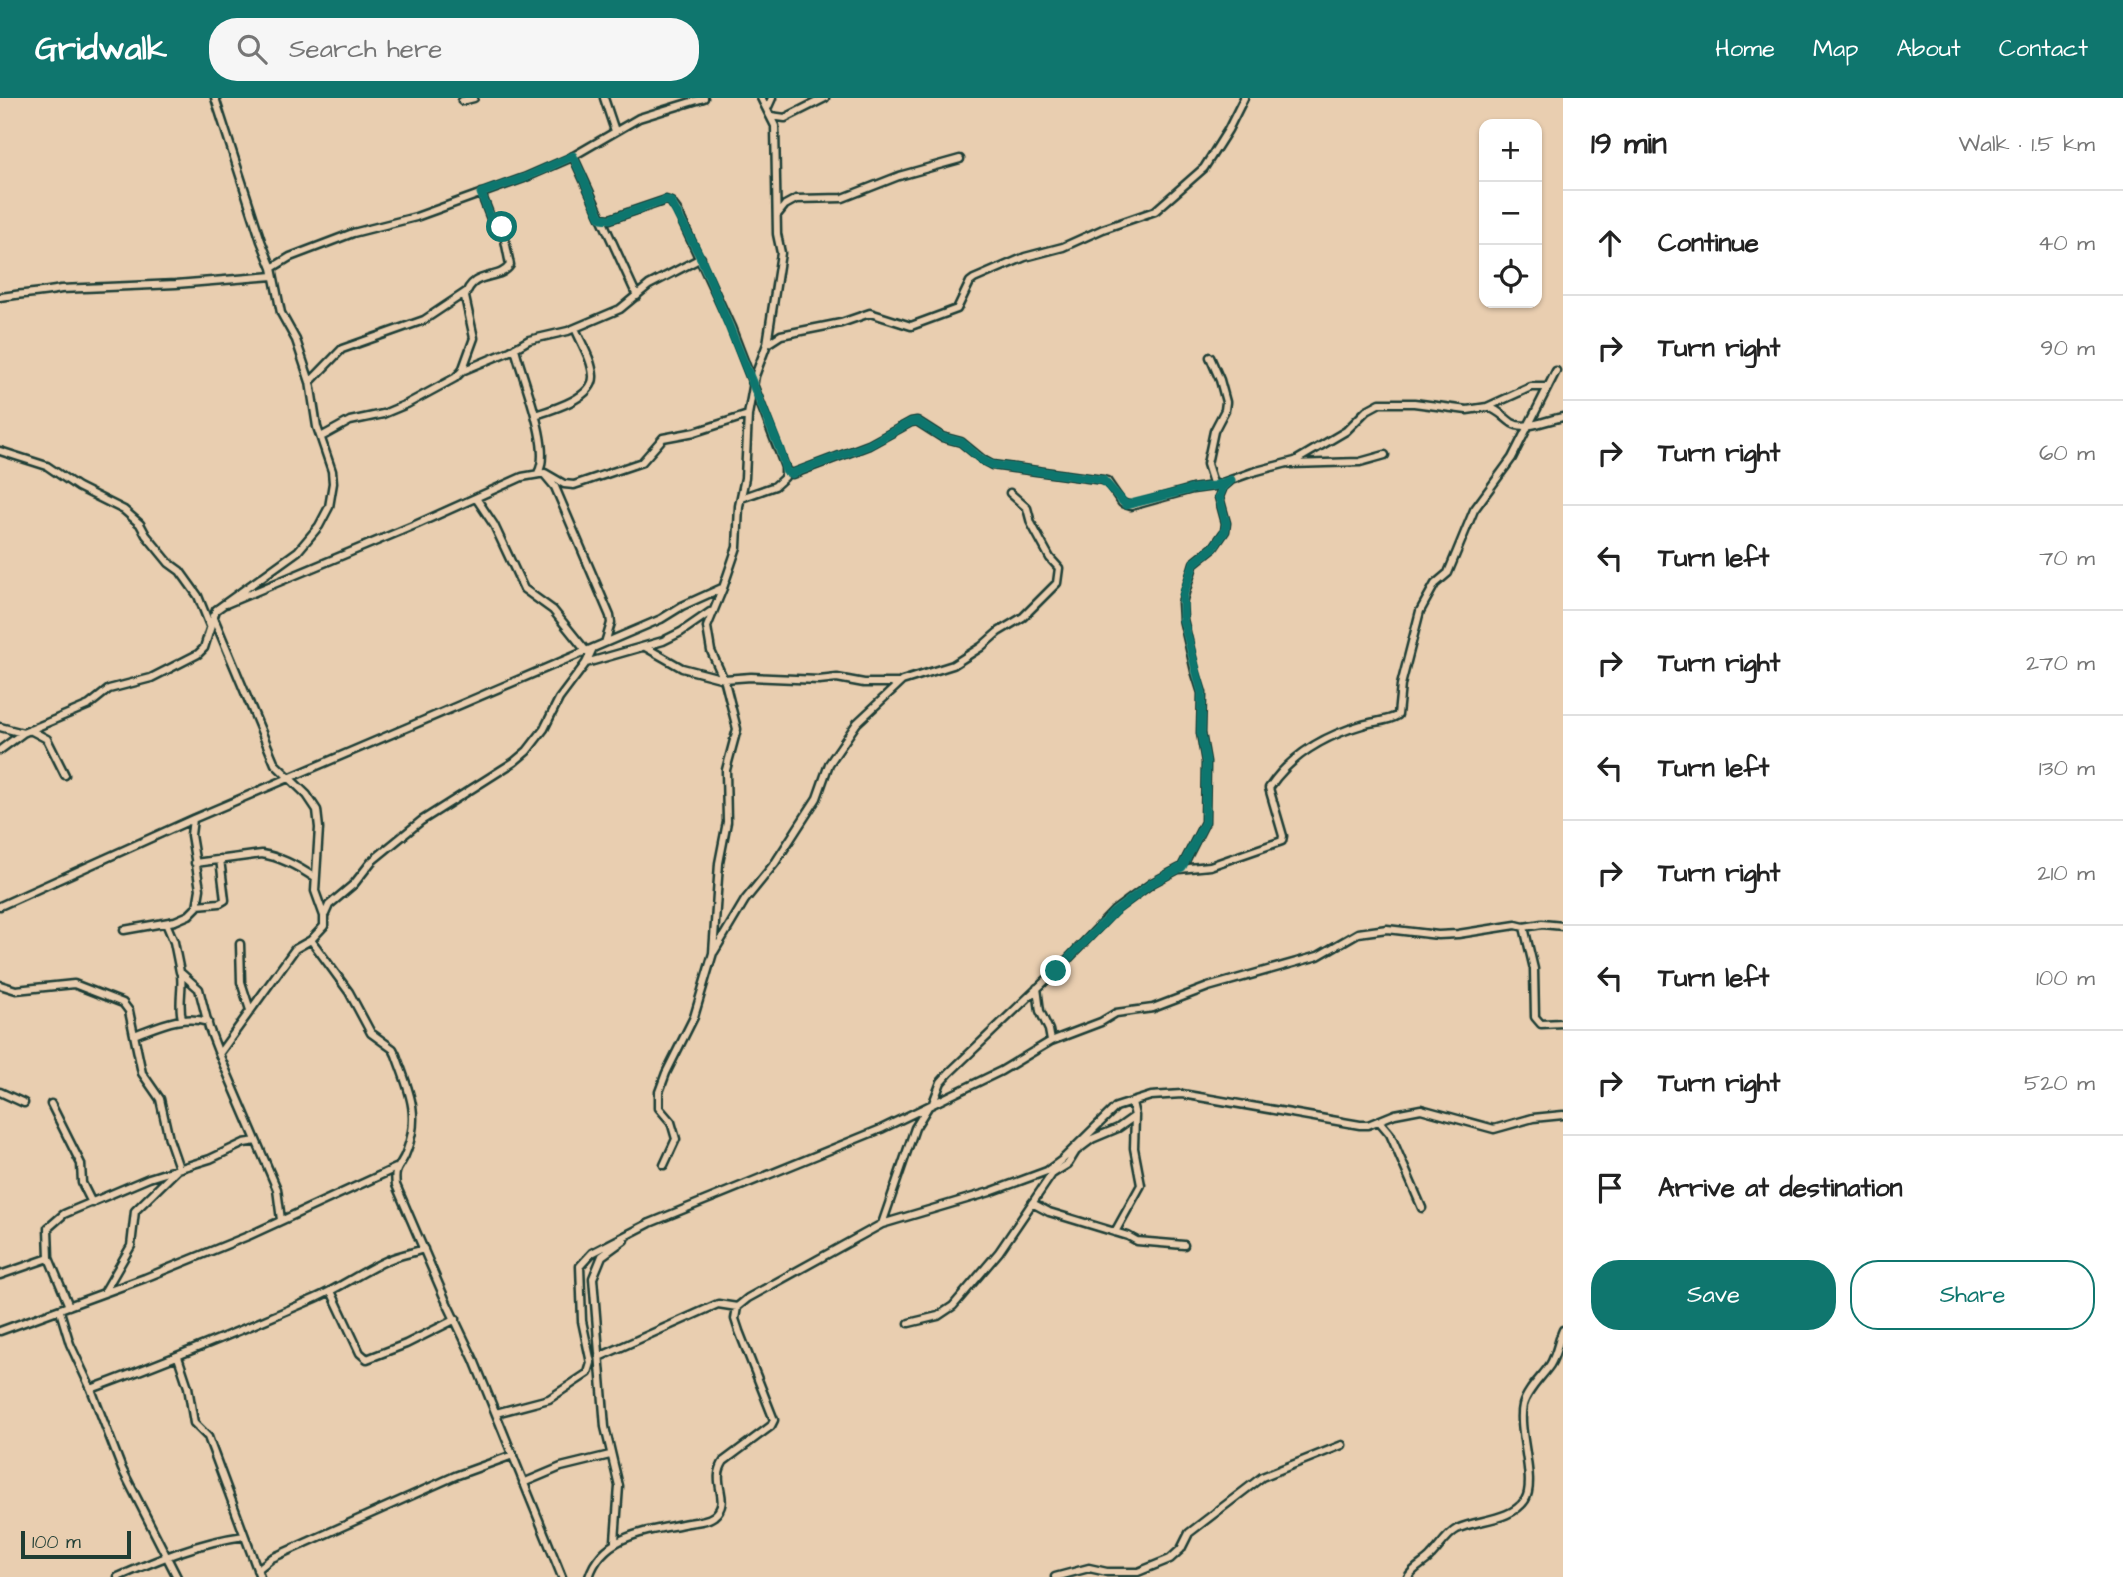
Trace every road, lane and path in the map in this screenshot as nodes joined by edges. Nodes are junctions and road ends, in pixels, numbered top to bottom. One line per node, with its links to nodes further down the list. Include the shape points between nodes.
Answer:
1 (215, 98): 18 (street)
2 (474, 98): 9 (street)
3 (604, 98): 11 (street)
4 (704, 98): 11 (street, via 639,118)
5 (761, 98): 10 (street)
6 (772, 98): 10 (street)
7 (825, 98): 10 (street, via 785,118)
8 (1244, 98): 24 (street, via 1204,167 1155,211 974,279 957,309 916,326 870,313 781,335)
9 (462, 101)
10 (769, 112): 15 (street, via 775,131)
11 (615, 131): 12 (street)
12 (573, 156): 14 (street); 16 (street)
13 (960, 159): 15 (street, via 846,197 796,199)
14 (481, 193): 18 (street, via 416,217 353,233); 20 (street, via 491,219 503,230 510,265 504,272 477,279)
15 (776, 217): 24 (street, via 781,253)
16 (601, 218): 17 (street, via 668,200); 21 (street)
17 (701, 258): 21 (street); 30 (street)
18 (272, 268): 19 (street)
19 (273, 276): 22 (street); 29 (street, via 281,313)
20 (466, 292): 27 (street, via 474,335); 29 (street, via 424,320 342,349)
21 (637, 296): 23 (street, via 620,309)
22 (0, 297)
23 (575, 328): 25 (street); 33 (street, via 593,373 592,382 567,404)
24 (767, 344): 30 (street)
25 (515, 348): 27 (street); 33 (street)
26 (1210, 357): 44 (street, via 1226,402 1207,464)
27 (462, 371): 37 (street, via 407,404 350,421)
28 (1556, 371): 31 (street)
29 (310, 382): 37 (street)
30 (754, 387): 34 (street); 41 (street)
31 (1548, 387): 32 (street, via 1531,387); 36 (street)
32 (1486, 407): 36 (street, via 1499,411 1513,424); 40 (street, via 1467,410 1380,403 1329,442)
33 (535, 415): 42 (street, via 544,461)
34 (748, 415): 42 (street, via 663,438 642,462 575,485); 47 (street)
35 (1563, 417): 36 (street)
36 (1527, 425): 67 (street, via 1512,458 1474,510 1448,573 1425,599 1401,685 1398,715 1338,734 1304,750 1289,764 1269,791 1282,841 1210,866)
37 (321, 437): 49 (street, via 333,483 329,507 319,526 298,551)
38 (0, 451): 52 (street, via 47,466 124,510 180,571 198,596)
39 (1385, 455): 40 (street, via 1360,462)
40 (1279, 465): 43 (street)
41 (786, 471): 44 (street, via 792,474 919,421 942,437 961,442 992,465 1103,480 1126,505); 47 (street, via 775,486)
42 (540, 473): 46 (street); 53 (street, via 555,487 610,616)
43 (1231, 480): 44 (street); 67 (street, via 1219,497 1225,531 1194,563 1183,596 1183,619 1202,693 1206,762 1205,822)
44 (1214, 486)
45 (1010, 493): 58 (street, via 1027,508 1031,523 1059,568 1057,583 1023,617 958,662)
46 (476, 498): 49 (street); 55 (street, via 524,589 553,610)
47 (741, 498): 48 (street, via 737,547)
48 (723, 588): 50 (street); 53 (street)
49 (219, 607): 51 (street)
50 (712, 611): 54 (street, via 671,638); 57 (street, via 707,632)
51 (213, 615): 52 (street); 63 (street, via 275,764)
52 (210, 626): 60 (street, via 204,648 191,658 151,678 109,689 89,705)
53 (605, 643): 55 (street)
54 (645, 647): 56 (street); 57 (street, via 682,668)
55 (589, 649): 56 (street); 63 (street)
56 (586, 663): 71 (street, via 527,751 431,812 378,855 329,905)
57 (724, 680): 58 (street, via 837,677); 78 (street, via 737,729 726,770 727,822 719,863)
58 (900, 683): 78 (street, via 857,723 829,764 817,798)
59 (0, 727): 60 (street)
60 (26, 732): 61 (street); 62 (street, via 47,739)
61 (0, 750)
62 (65, 775)
63 (289, 778): 64 (street); 68 (street, via 319,815)
64 (193, 819): 66 (street); 70 (street)
65 (220, 859): 66 (street); 68 (street, via 272,856); 69 (street, via 225,901)
66 (195, 863): 69 (street, via 200,889)
67 (1179, 869): 81 (street, via 1114,912)
68 (315, 878): 71 (street, via 316,898)
69 (197, 905): 72 (street, via 189,915)
70 (0, 906)
71 (324, 916): 76 (street, via 323,929)
72 (166, 923): 75 (street); 79 (street)
73 (1563, 926): 74 (street)
74 (1524, 927): 85 (street, via 1534,969 1535,1017 1541,1024); 87 (street, via 1438,935 1387,929 1358,933 1318,956 1153,1008 1122,1011)
75 (124, 930)
76 (311, 940): 82 (street, via 295,949); 100 (street, via 349,992 371,1033 393,1049 412,1097 413,1133)
77 (240, 944): 82 (street, via 241,982)
78 (713, 953): 98 (street, via 694,1017 659,1092 659,1108 671,1122 676,1139)
79 (181, 973): 83 (street); 84 (street, via 199,989)
80 (0, 985): 86 (street, via 16,990 74,984 120,1000 129,1011)
81 (1037, 988): 87 (street); 92 (street, via 949,1073)
82 (250, 1010): 88 (street)
83 (181, 1019): 84 (street); 86 (street)
84 (208, 1022): 88 (street)
85 (1563, 1023)
86 (134, 1035): 99 (street, via 142,1073 160,1099)
87 (1051, 1041): 92 (street, via 1001,1071)
88 (219, 1054): 97 (street)
89 (0, 1092): 91 (street)
90 (1132, 1102): 95 (street); 96 (street, via 1169,1093 1360,1125); 108 (street, via 1116,1107 1047,1171)
91 (24, 1103)
92 (932, 1103): 107 (street, via 855,1140); 108 (street, via 915,1128)
93 (51, 1104): 103 (street, via 80,1164 82,1183)
94 (1563, 1115): 96 (street, via 1494,1129 1421,1109)
95 (1135, 1116): 104 (street, via 1076,1151); 109 (street, via 1134,1148 1142,1185)
96 (1380, 1121): 105 (street)
97 (256, 1141): 99 (street); 106 (street, via 277,1189)
98 (664, 1165)
99 (179, 1168): 103 (street); 114 (street, via 135,1211 131,1246)
100 (396, 1168): 101 (street); 102 (street)
101 (381, 1176): 102 (street); 106 (street)
102 (396, 1185): 111 (street)
103 (92, 1203): 112 (street, via 64,1214 48,1228)
104 (1032, 1203): 109 (street); 120 (street, via 999,1252 953,1306 938,1316)
105 (1422, 1208)
106 (281, 1220): 114 (street)
107 (650, 1223): 124 (street, via 599,1262 593,1278); 126 (street, via 592,1252 580,1266 582,1321 591,1363 588,1373 549,1399)
108 (882, 1224): 117 (street)
109 (1115, 1232): 110 (street, via 1137,1241)
110 (1184, 1245)
111 (424, 1249): 115 (street, via 391,1259); 119 (street)
112 (49, 1258): 113 (street); 116 (street)
113 (0, 1275)
114 (105, 1291): 116 (street)
115 (331, 1291): 119 (street, via 367,1359); 123 (street)
116 (69, 1306): 118 (street)
117 (737, 1307): 124 (street, via 718,1304); 132 (street, via 739,1331 774,1423 724,1461 718,1472 722,1505 711,1518)
118 (60, 1311): 122 (street); 125 (street)
119 (456, 1319): 126 (street)
120 (909, 1323)
121 (1563, 1330): 142 (street, via 1555,1355 1523,1404 1527,1497 1516,1510 1450,1534)
122 (0, 1331)
123 (178, 1357): 125 (street); 131 (street, via 194,1423 208,1437)
124 (599, 1357): 129 (street)
125 (91, 1389): 134 (street, via 122,1469)
126 (496, 1413): 128 (street)
127 (1342, 1445): 141 (street, via 1262,1477 1189,1533 1170,1559 1138,1572 1089,1568)
128 (513, 1455): 130 (street); 135 (street, via 455,1476)
129 (610, 1455): 130 (street, via 561,1467); 132 (street, via 619,1486)
130 (523, 1483): 139 (street)
131 (244, 1536): 133 (street); 134 (street, via 215,1540)
132 (615, 1541): 140 (street, via 599,1555)
133 (252, 1557): 135 (street); 136 (street)
134 (169, 1558): 137 (street); 138 (street)
135 (265, 1562): 136 (street)
136 (259, 1574)
137 (118, 1577)
138 (177, 1577)
139 (562, 1577)
140 (589, 1577)
141 (1055, 1577)
142 (1408, 1577)

